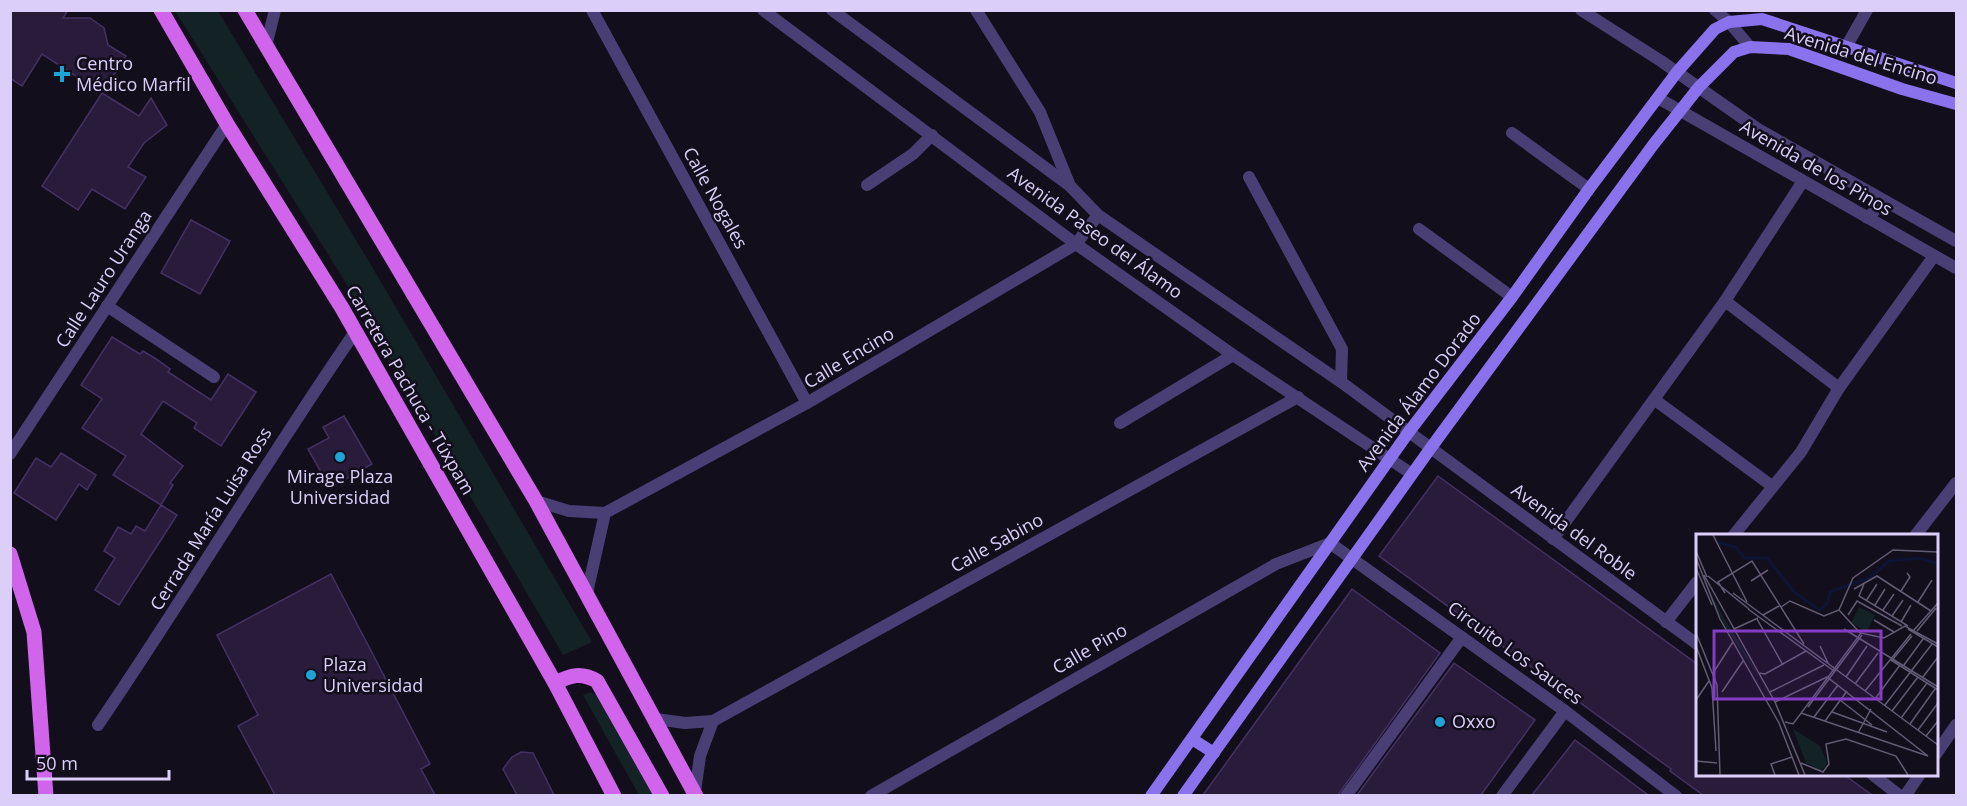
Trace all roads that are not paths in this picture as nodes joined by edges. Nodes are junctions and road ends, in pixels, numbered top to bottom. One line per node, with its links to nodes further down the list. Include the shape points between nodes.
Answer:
1 (161, 10): 21 (main road, Carretera Pachuca - Túxpam)
2 (245, 10): 12 (main road)
3 (275, 10): 12 (street)
4 (592, 10): 47 (street, Calle Nogales)
5 (763, 10): 23 (street, Avenida Paseo del Álamo)
6 (832, 10): 27 (street, Avenida Paseo del Álamo)
7 (976, 10): 27 (street, via 1040,112)
8 (1581, 10): 15 (street, Avenida de los Pinos)
9 (1715, 10): 11 (street)
10 (1867, 10): 14 (street)
11 (1729, 22): 13 (street); 14 (street, Avenida del Encino, via 1762,19); 15 (street, Avenida Álamo Dorado, via 1702,41)
12 (266, 46): 56 (main road)
13 (1750, 46): 17 (street, via 1734,52); 19 (street, Avenida del Encino, via 1789,49)
14 (1846, 46): 16 (street, Avenida del Encino)
15 (1677, 72): 17 (street, Avenida de los Pinos); 18 (street, Avenida Álamo Dorado)
16 (1956, 83)
17 (1699, 87): 20 (street); 29 (street, Avenida de los Pinos, via 1758,129)
18 (1658, 98): 20 (street, Avenida de los Pinos); 28 (street, Avenida Álamo Dorado)
19 (1956, 104)
20 (1679, 111): 25 (street, Avenida de los Pinos); 50 (street)
21 (227, 124): 39 (street, Calle Lauro Uranga); 40 (main road, Carretera Pachuca - Túxpam)
22 (1512, 133): 28 (street)
23 (932, 135): 26 (street, via 914,154); 34 (street, Avenida Paseo del Álamo)
24 (1249, 177): 43 (street, via 1342,350)
25 (1803, 181): 31 (street, Avenida de los Pinos); 38 (street)
26 (867, 184)
27 (1070, 186): 30 (street, Avenida Paseo del Álamo)
28 (1589, 189): 37 (street, Avenida Álamo Dorado)
29 (1885, 201): 31 (street); 33 (street, Avenida de los Pinos)
30 (1098, 215): 34 (street, Calle Encino); 43 (street, Avenida Paseo del Álamo)
31 (1867, 218): 35 (street, Avenida de los Pinos)
32 (1419, 229): 37 (street)
33 (1956, 241)
34 (1076, 244): 41 (street, Avenida Paseo del Álamo); 47 (street, Calle Encino)
35 (1934, 256): 36 (street, Avenida de los Pinos); 44 (street)
36 (1956, 268)
37 (1512, 297): 49 (street, Avenida Álamo Dorado)
38 (1725, 301): 44 (street); 46 (street)
39 (107, 306): 42 (street); 51 (street, Calle Lauro Uranga)
40 (355, 332): 69 (main road, Carretera Pachuca - Túxpam); 74 (street, Cerrada María Luisa Ross, via 279,442 171,619)
41 (1233, 355): 45 (street, Avenida Paseo del Álamo); 48 (street)
42 (214, 377)
43 (1341, 382): 49 (street, Avenida Paseo del Álamo)
44 (1839, 388): 55 (street, via 1801,452)
45 (1298, 397): 52 (street, Avenida Paseo del Álamo); 72 (street, Calle Sabino)
46 (1655, 400): 55 (street); 60 (street)
47 (807, 403): 57 (street, Calle Encino)
48 (1120, 423)
49 (1408, 433): 50 (street, Avenida Paseo del Álamo); 52 (street, Avenida Álamo Dorado)
50 (1430, 449): 53 (street); 60 (street, Avenida del Roble)
51 (10, 454)
52 (1390, 459): 53 (street, Avenida Paseo del Álamo); 61 (street, Avenida Álamo Dorado)
53 (1412, 474): 63 (street)
54 (1956, 483): 59 (street)
55 (1772, 486): 58 (street)
56 (536, 501): 57 (street, via 569,511); 65 (main road)
57 (605, 513): 65 (street)
58 (1735, 534)
59 (1917, 534)
60 (1552, 539): 66 (street, Avenida del Roble)
61 (1330, 543): 63 (street, Circuito Los Sauces); 75 (street, Avenida Álamo Dorado); 84 (street, Calle Pino, via 1276,564)
62 (10, 554): 81 (main road, via 34,633)
63 (1352, 558): 67 (street, Circuito Los Sauces); 77 (street)
64 (1696, 583): 66 (street)
65 (587, 593): 71 (main road)
66 (1666, 622): 68 (street, Avenida del Roble)
67 (1462, 637): 70 (street, Circuito Los Sauces); 87 (street)
68 (1696, 643)
69 (555, 683): 82 (main road, Carretera Pachuca - Túxpam); 83 (main road, via 571,675 585,674 597,681)
70 (1565, 711): 88 (street); 89 (street, Circuito Los Sauces)
71 (656, 719): 72 (street, Calle Sabino, via 684,723); 80 (main road)
72 (713, 721): 80 (street, via 700,756)
73 (1956, 725): 76 (street)
74 (98, 726)
75 (1192, 739): 77 (street); 85 (street, Avenida Álamo Dorado)
76 (1937, 751)
77 (1214, 753): 86 (street)
78 (1875, 776): 90 (street)
79 (1919, 776): 91 (street)
80 (695, 794)
81 (46, 795)
82 (614, 795)
83 (662, 795)
84 (871, 795)
85 (1151, 795)
86 (1183, 795)
87 (1346, 795)
88 (1502, 795)
89 (1677, 795)
90 (1900, 795)
91 (1905, 795)

